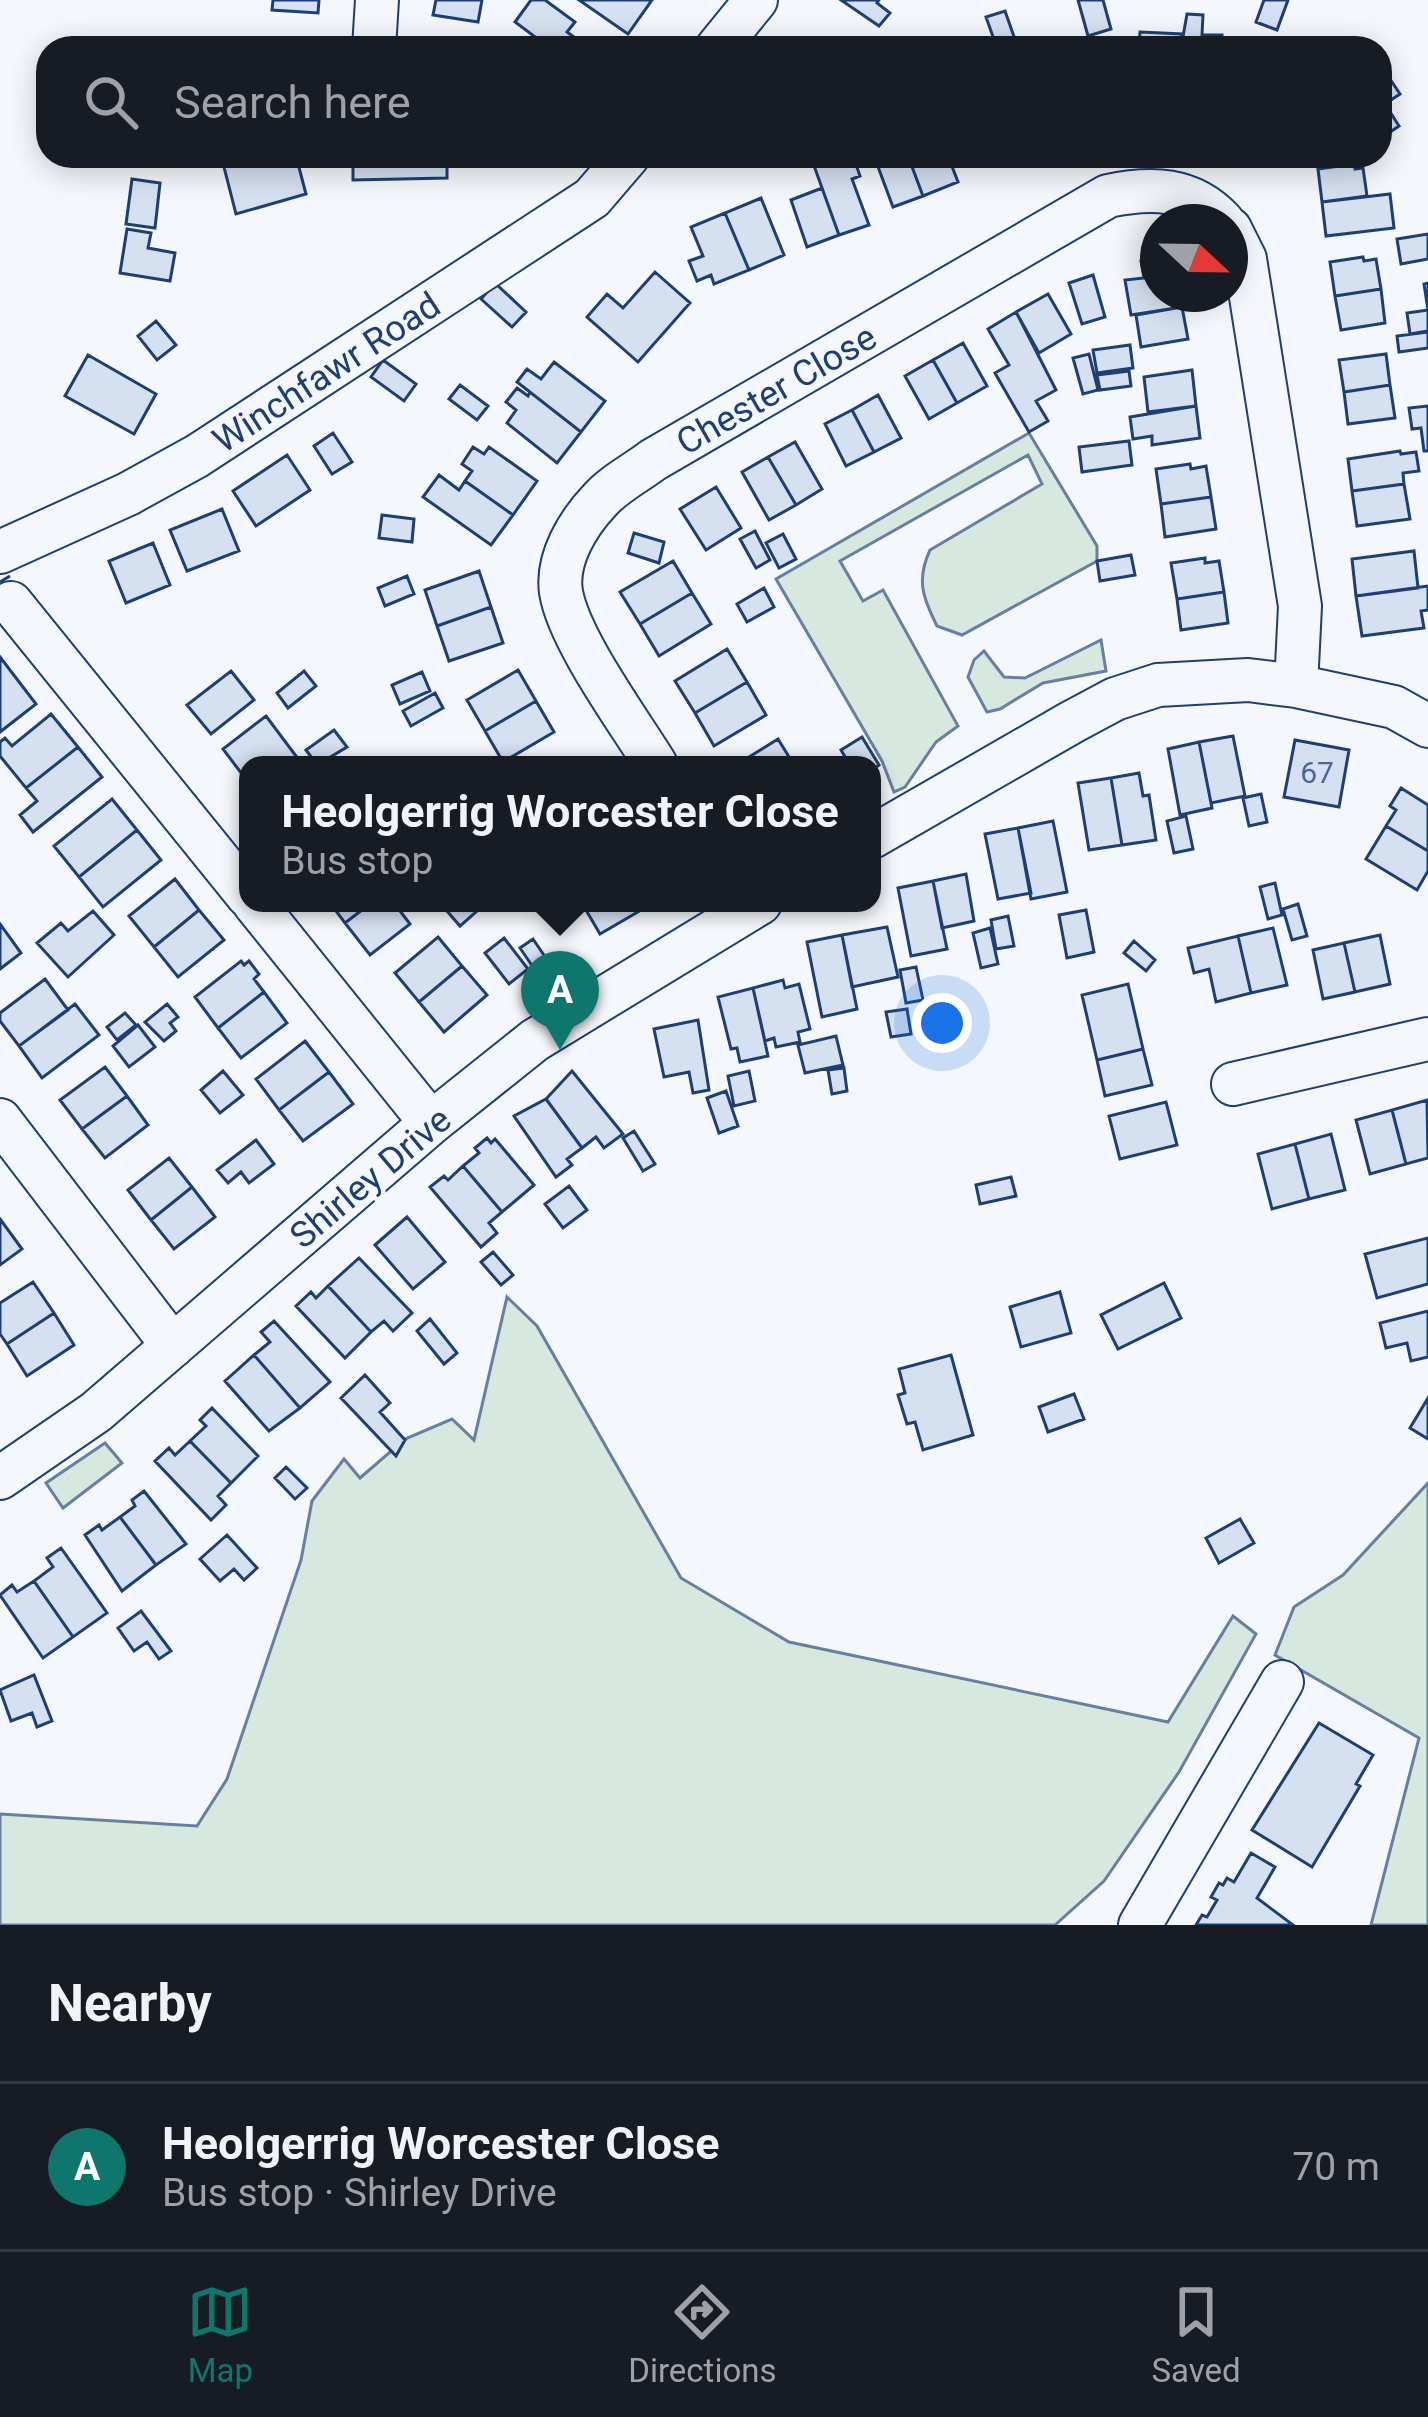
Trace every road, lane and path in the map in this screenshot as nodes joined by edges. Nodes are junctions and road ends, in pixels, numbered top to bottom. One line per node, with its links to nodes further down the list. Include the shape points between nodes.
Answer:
1 (377, 0): 3 (street)
2 (756, 0): 4 (street)
3 (375, 36)
4 (727, 36)
5 (618, 168): 8 (street, Winchfawr Road, via 592,198 197,456)
6 (1202, 204): 12 (street, Chester Close, via 1146,188 1108,196 653,460 602,498 564,557 560,588 580,639)
7 (1248, 278): 10 (street, via 1300,607)
8 (0, 551)
9 (11, 603): 14 (street)
10 (1296, 686): 11 (street, via 1394,707); 13 (street, via 1203,680 1115,699)
11 (1428, 725)
12 (651, 756)
13 (881, 832)
14 (239, 885)
15 (261, 912): 20 (street)
16 (738, 912): 20 (street, Shirley Drive, via 579,1010)
17 (1428, 1039): 18 (street)
18 (1233, 1084)
19 (0, 1120): 21 (street)
20 (431, 1123): 21 (street, Shirley Drive)
21 (173, 1346): 22 (street, Shirley Drive)
22 (0, 1478)
23 (1282, 1682): 24 (street)
24 (1140, 1925)

